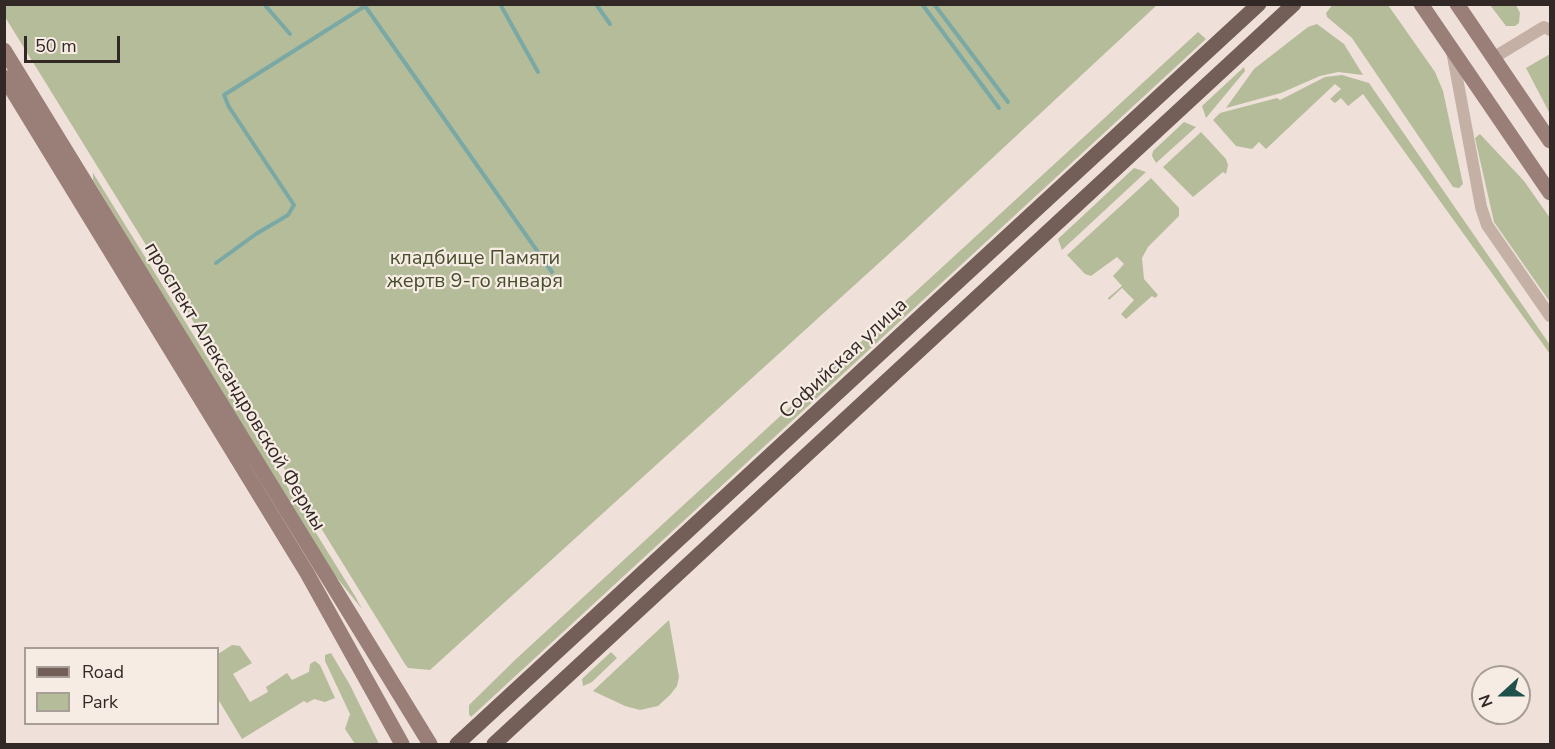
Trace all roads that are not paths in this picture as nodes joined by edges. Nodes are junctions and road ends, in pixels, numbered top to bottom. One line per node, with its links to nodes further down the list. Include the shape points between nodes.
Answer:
1 (1258, 4): 15 (main road, Софийская улица)
2 (1294, 4): 16 (main road)
3 (1421, 4): 7 (main road)
4 (1457, 4): 8 (main road)
5 (1551, 30): 8 (street, via 1544,27)
6 (4, 50): 14 (main road, проспект Александровской Фермы)
7 (1451, 50): 11 (main road); 12 (street, via 1488,225)
8 (1493, 58): 10 (main road)
9 (4, 77): 13 (main road, проспект Александровской Фермы, via 307,573)
10 (1551, 141)
11 (1551, 193)
12 (1551, 316)
13 (402, 744)
14 (430, 744)
15 (457, 744)
16 (494, 744)

